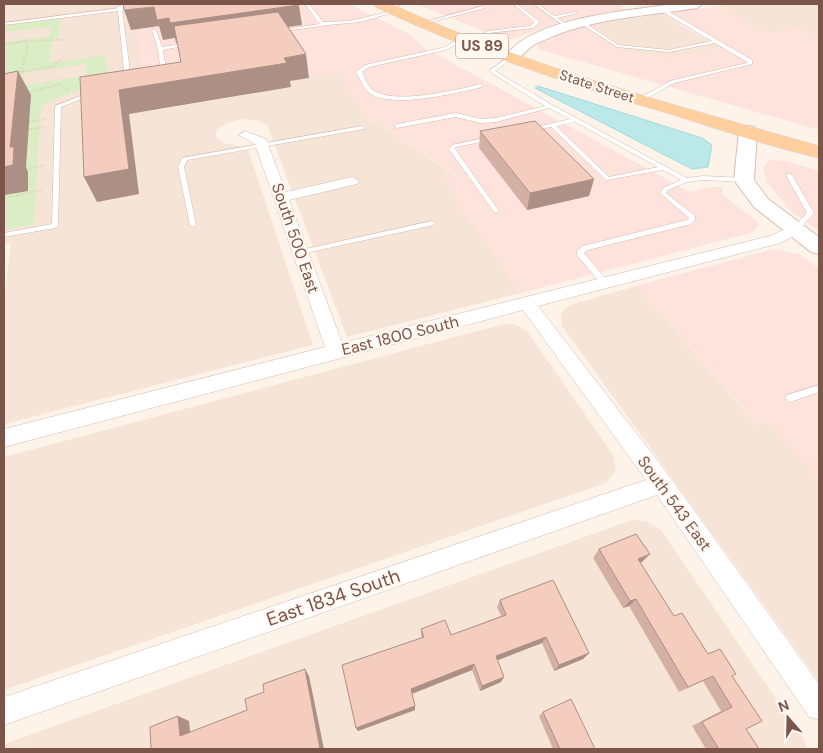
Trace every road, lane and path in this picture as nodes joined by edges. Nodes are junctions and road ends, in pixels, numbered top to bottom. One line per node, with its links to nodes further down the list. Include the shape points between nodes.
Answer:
1 (132, 4): 9 (street)
2 (308, 4): 14 (lane)
3 (515, 4): 19 (lane, via 538,22 531,27 488,32)
4 (536, 4): 10 (lane)
5 (697, 4): 8 (street)
6 (392, 6): 12 (main road, State Street / US 89); 14 (lane, via 370,20)
7 (483, 7): 12 (lane)
8 (661, 9): 11 (street); 20 (lane)
9 (120, 10): 13 (lane); 30 (lane, via 128,80)
10 (554, 17): 11 (lane); 15 (lane)
11 (579, 18): 15 (street); 20 (lane, via 616,46 669,50)
12 (423, 22): 19 (main road, State Street / US 89)
13 (4, 24)
14 (326, 24): 17 (lane)
15 (567, 27): 25 (street, via 527,43)
16 (154, 30): 24 (lane)
17 (272, 33)
18 (65, 40): 21 (path)
19 (465, 40): 25 (main road, State Street / US 89); 32 (lane, via 444,49 367,66 360,72 372,92 384,99 442,95)
20 (716, 41): 36 (lane, via 750,61 749,64 672,82)
21 (25, 42): 23 (path); 27 (path, via 28,47)
22 (196, 43): 24 (lane)
23 (4, 46)
24 (160, 49): 31 (lane)
25 (512, 57): 36 (main road, State Street / US 89); 37 (lane, via 492,71)
26 (65, 58): 27 (path, via 55,66)
27 (21, 72): 28 (path); 29 (path)
28 (12, 73)
29 (18, 81)
30 (119, 83)
31 (166, 84)
32 (480, 86)
33 (94, 93): 35 (lane)
34 (23, 94): 35 (path, via 60,84)
35 (77, 99): 38 (lane, via 58,106)
36 (640, 100): 47 (main road, State Street / US 89)
37 (550, 106): 39 (lane); 42 (lane, via 496,120 481,121 456,115)
38 (58, 117): 40 (path); 41 (lane)
39 (575, 120): 43 (lane); 53 (lane)
40 (22, 123)
41 (58, 125): 45 (path); 52 (lane)
42 (397, 126)
43 (553, 126): 46 (lane); 53 (lane, via 608,179)
44 (362, 128): 50 (lane)
45 (23, 130)
46 (526, 131)
47 (748, 131): 51 (main road, State Street / US 89); 57 (street)
48 (245, 134): 50 (street)
49 (499, 137): 62 (lane, via 452,147)
50 (263, 146): 60 (street, South 500 East); 64 (lane, via 183,161 181,167)
51 (819, 152)
52 (56, 163): 54 (path); 59 (lane)
53 (664, 168): 56 (lane)
54 (21, 171)
55 (789, 176): 65 (lane, via 811,213)
56 (686, 180): 57 (lane); 69 (lane, via 663,193 693,218 688,222 586,248 580,254)
57 (744, 180): 65 (street, via 761,203)
58 (352, 181): 60 (street)
59 (56, 188): 61 (path); 66 (lane, via 55,226)
60 (282, 197): 68 (street, South 500 East)
61 (4, 198)
62 (496, 211)
63 (432, 222): 68 (lane)
64 (193, 225)
65 (794, 230): 67 (street); 69 (street, East 1800 South, via 775,240)
66 (4, 236)
67 (819, 247)
68 (302, 252): 71 (street, South 500 East)
69 (605, 283): 70 (street, East 1800 South)
70 (527, 303): 71 (street, East 1800 South); 75 (street, South 543 East)
71 (336, 351): 74 (street, East 1800 South)
72 (819, 389): 73 (lane)
73 (790, 398)
74 (4, 438)
75 (662, 484): 76 (street, South 543 East); 77 (street, East 1834 South)
76 (819, 707)
77 (4, 711)

